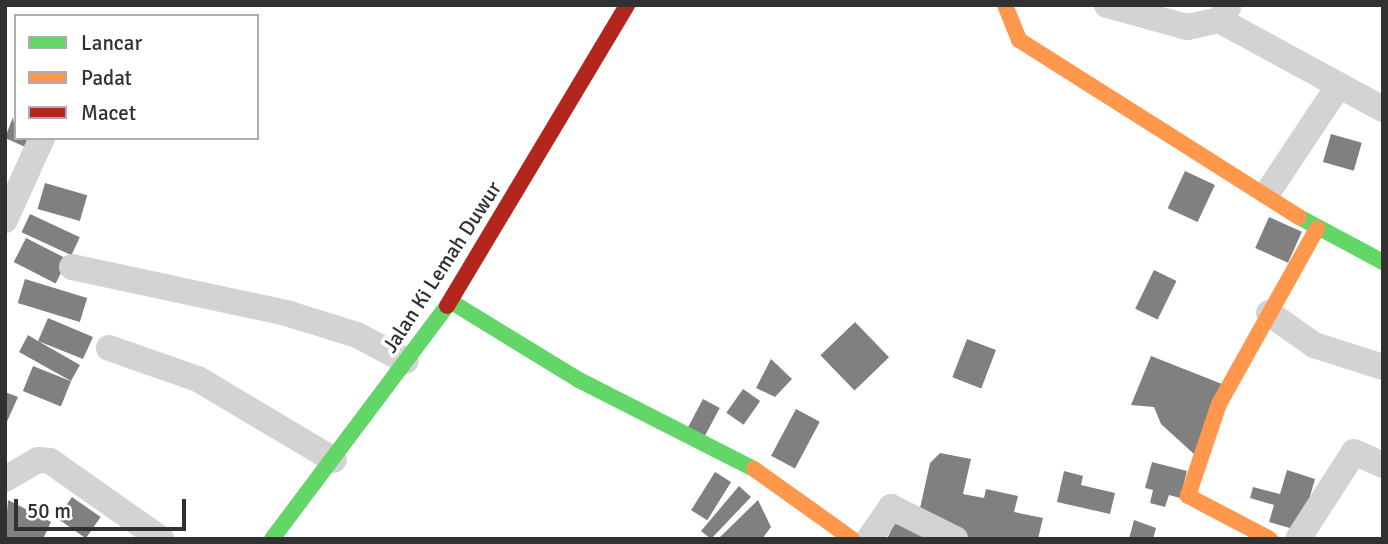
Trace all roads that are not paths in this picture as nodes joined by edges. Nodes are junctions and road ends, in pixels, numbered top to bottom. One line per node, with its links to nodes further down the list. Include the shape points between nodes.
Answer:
1 (627, 5): 13 (street, Jalan Ki Lemah Duwur)
2 (1006, 5): 8 (street, via 1019,40)
3 (1107, 5): 4 (street, via 1187,27)
4 (1224, 13): 5 (street)
5 (1337, 88): 6 (street); 8 (street)
6 (1383, 109)
7 (40, 140): 9 (street)
8 (1268, 192): 10 (street)
9 (5, 220)
10 (1317, 229): 11 (street); 14 (street)
11 (1383, 262)
12 (72, 267): 16 (street, via 286,313 357,335)
13 (450, 301): 16 (street, Jalan Ki Lemah Duwur); 23 (street, via 579,380 745,463)
14 (1269, 313): 17 (street, via 1314,345); 26 (street, via 1219,404 1188,496)
15 (109, 348): 18 (street, via 198,379)
16 (406, 361): 18 (street, Jalan Ki Lemah Duwur)
17 (1383, 367)
18 (334, 460): 22 (street, Jalan Ki Lemah Duwur)
19 (1383, 465): 27 (street, via 1353,452)
20 (5, 479): 21 (street, via 38,460 58,464)
21 (161, 539)
22 (272, 539)
23 (852, 539)
24 (869, 539): 25 (street, via 891,507)
25 (955, 539)
26 (1270, 539)
27 (1298, 539)

